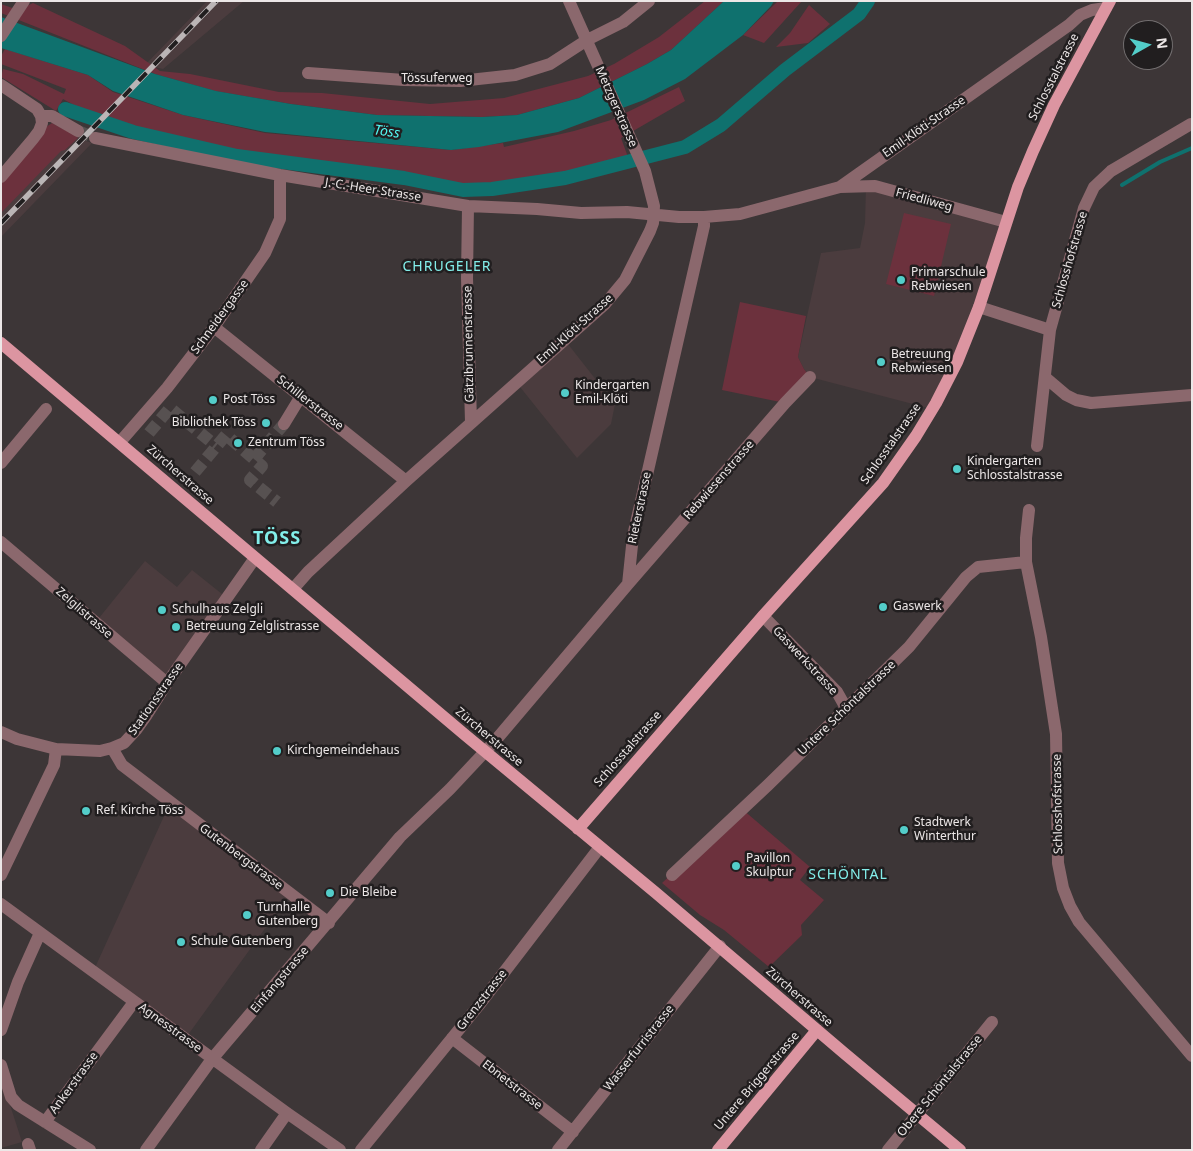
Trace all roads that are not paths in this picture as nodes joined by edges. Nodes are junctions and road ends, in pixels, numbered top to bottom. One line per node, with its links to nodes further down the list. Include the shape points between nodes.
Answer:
1 (570, 1): 6 (street, Metzgerstrasse)
2 (650, 1): 6 (street, Tössuferweg, via 623,22)
3 (1108, 5): 15 (street, Emil-Klöti-Strasse, via 1080,15); 19 (main road, Schlosstalstrasse, via 1052,110)
4 (21, 6): 5 (street)
5 (1, 36)
6 (586, 40): 7 (street, Tössuferweg, via 550,64 515,75 460,81); 17 (street, Metzgerstrasse, via 645,171)
7 (308, 73)
8 (1, 85): 9 (street, via 37,109)
9 (41, 116): 11 (street, via 52,116); 14 (street, via 39,132)
10 (1191, 124): 22 (street, Schlosshofstrasse, via 1111,170 1094,187 1084,208)
11 (78, 131)
12 (95, 138): 13 (street, J.-C.-Heer-Strasse)
13 (280, 175): 16 (street, J.-C.-Heer-Strasse); 21 (street, Schneidergasse, via 280,219 265,253)
14 (1, 177)
15 (840, 187): 18 (street, Emil-Klöti-Strasse, via 740,214); 19 (street, Friedliweg, via 876,186)
16 (468, 206): 17 (street, J.-C.-Heer-Strasse); 29 (street, Gätzibrunnenstrasse)
17 (654, 215): 18 (street, Emil-Klöti-Strasse); 29 (street, Emil-Klöti-Strasse, via 650,231 625,280 605,304)
18 (704, 217): 39 (street, Rieterstrasse, via 633,536)
19 (1006, 222): 20 (main road, Schlosstalstrasse)
20 (979, 307): 22 (street); 41 (main road, Schlosstalstrasse, via 936,403 883,483)
21 (214, 327): 27 (street, Schillerstrasse); 31 (street, Schneidergasse)
22 (1050, 330): 25 (street, Schlosshofstrasse)
23 (1, 343): 31 (main road, Zürcherstrasse)
24 (810, 377): 39 (street, Rebwiesenstrasse)
25 (1046, 378): 26 (street, via 1066,395 1091,403); 32 (street, Schlosshofstrasse)
26 (1192, 395)
27 (302, 396): 30 (street); 34 (street, Schillerstrasse)
28 (46, 409): 33 (street)
29 (471, 422): 34 (street, Emil-Klöti-Strasse)
30 (284, 424)
31 (120, 442): 37 (main road, Zürcherstrasse)
32 (1037, 446)
33 (1, 463)
34 (406, 481): 40 (street, Emil-Klöti-Strasse)
35 (1029, 510): 38 (street, Schlosshofstrasse)
36 (1, 542): 42 (street, Zelglistrasse)
37 (255, 558): 40 (main road, Zürcherstrasse); 42 (street, Stationsstrasse)
38 (1026, 562): 43 (street, Untere Schöntalstrasse, via 978,567 966,577 909,647); 61 (street, Schlosshofstrasse, via 1056,734 1058,863 1063,888 1080,922)
39 (628, 584): 47 (street)
40 (293, 589): 47 (main road, Zürcherstrasse)
41 (762, 616): 43 (street, Gaswerkstrasse, via 837,692); 48 (main road, Schlosstalstrasse)
42 (167, 683): 45 (street, Stationsstrasse, via 136,730 124,743)
43 (846, 708): 51 (street, Untere Schöntalstrasse)
44 (1, 732): 46 (street, Stationsstrasse)
45 (112, 748): 46 (street, Stationsstrasse, via 87,752); 53 (street, Gutenbergstrasse, via 122,765)
46 (56, 749): 50 (street, via 54,765)
47 (486, 752): 48 (main road, Zürcherstrasse); 53 (street, Einfangstrasse, via 400,837)
48 (578, 829): 49 (main road, Zürcherstrasse)
49 (600, 847): 55 (main road, Zürcherstrasse); 60 (street, Grenzstrasse)
50 (1, 875)
51 (672, 875)
52 (1, 904): 54 (street, Agnesstrasse)
53 (329, 923): 62 (street, Einfangstrasse)
54 (40, 933): 56 (street, Agnesstrasse); 58 (street)
55 (720, 946): 59 (main road, Zürcherstrasse); 67 (street, Wasserfurristrasse)
56 (134, 1002): 62 (street, Agnesstrasse); 66 (street, Ankerstrasse)
57 (992, 1022): 65 (street, Obere Schöntalstrasse)
58 (1, 1030)
59 (817, 1030): 65 (main road, Zürcherstrasse); 74 (main road, Untere Briggerstrasse)
60 (452, 1038): 67 (street, Ebnetstrasse); 72 (street, Grenzstrasse)
61 (1192, 1056)
62 (212, 1060): 64 (street, Agnesstrasse); 69 (street, Einfangstrasse)
63 (1, 1065): 66 (street, via 14,1101)
64 (286, 1113): 70 (street); 71 (street, Agnesstrasse)
65 (917, 1113): 75 (street, Obere Schöntalstrasse); 76 (main road, Zürcherstrasse)
66 (45, 1122): 68 (street, Ankerstrasse)
67 (573, 1132): 73 (street, Wasserfurristrasse)
68 (90, 1150)
69 (146, 1150)
70 (261, 1150)
71 (340, 1150)
72 (361, 1150)
73 (558, 1150)
74 (718, 1150)
75 (888, 1150)
76 (960, 1150)

